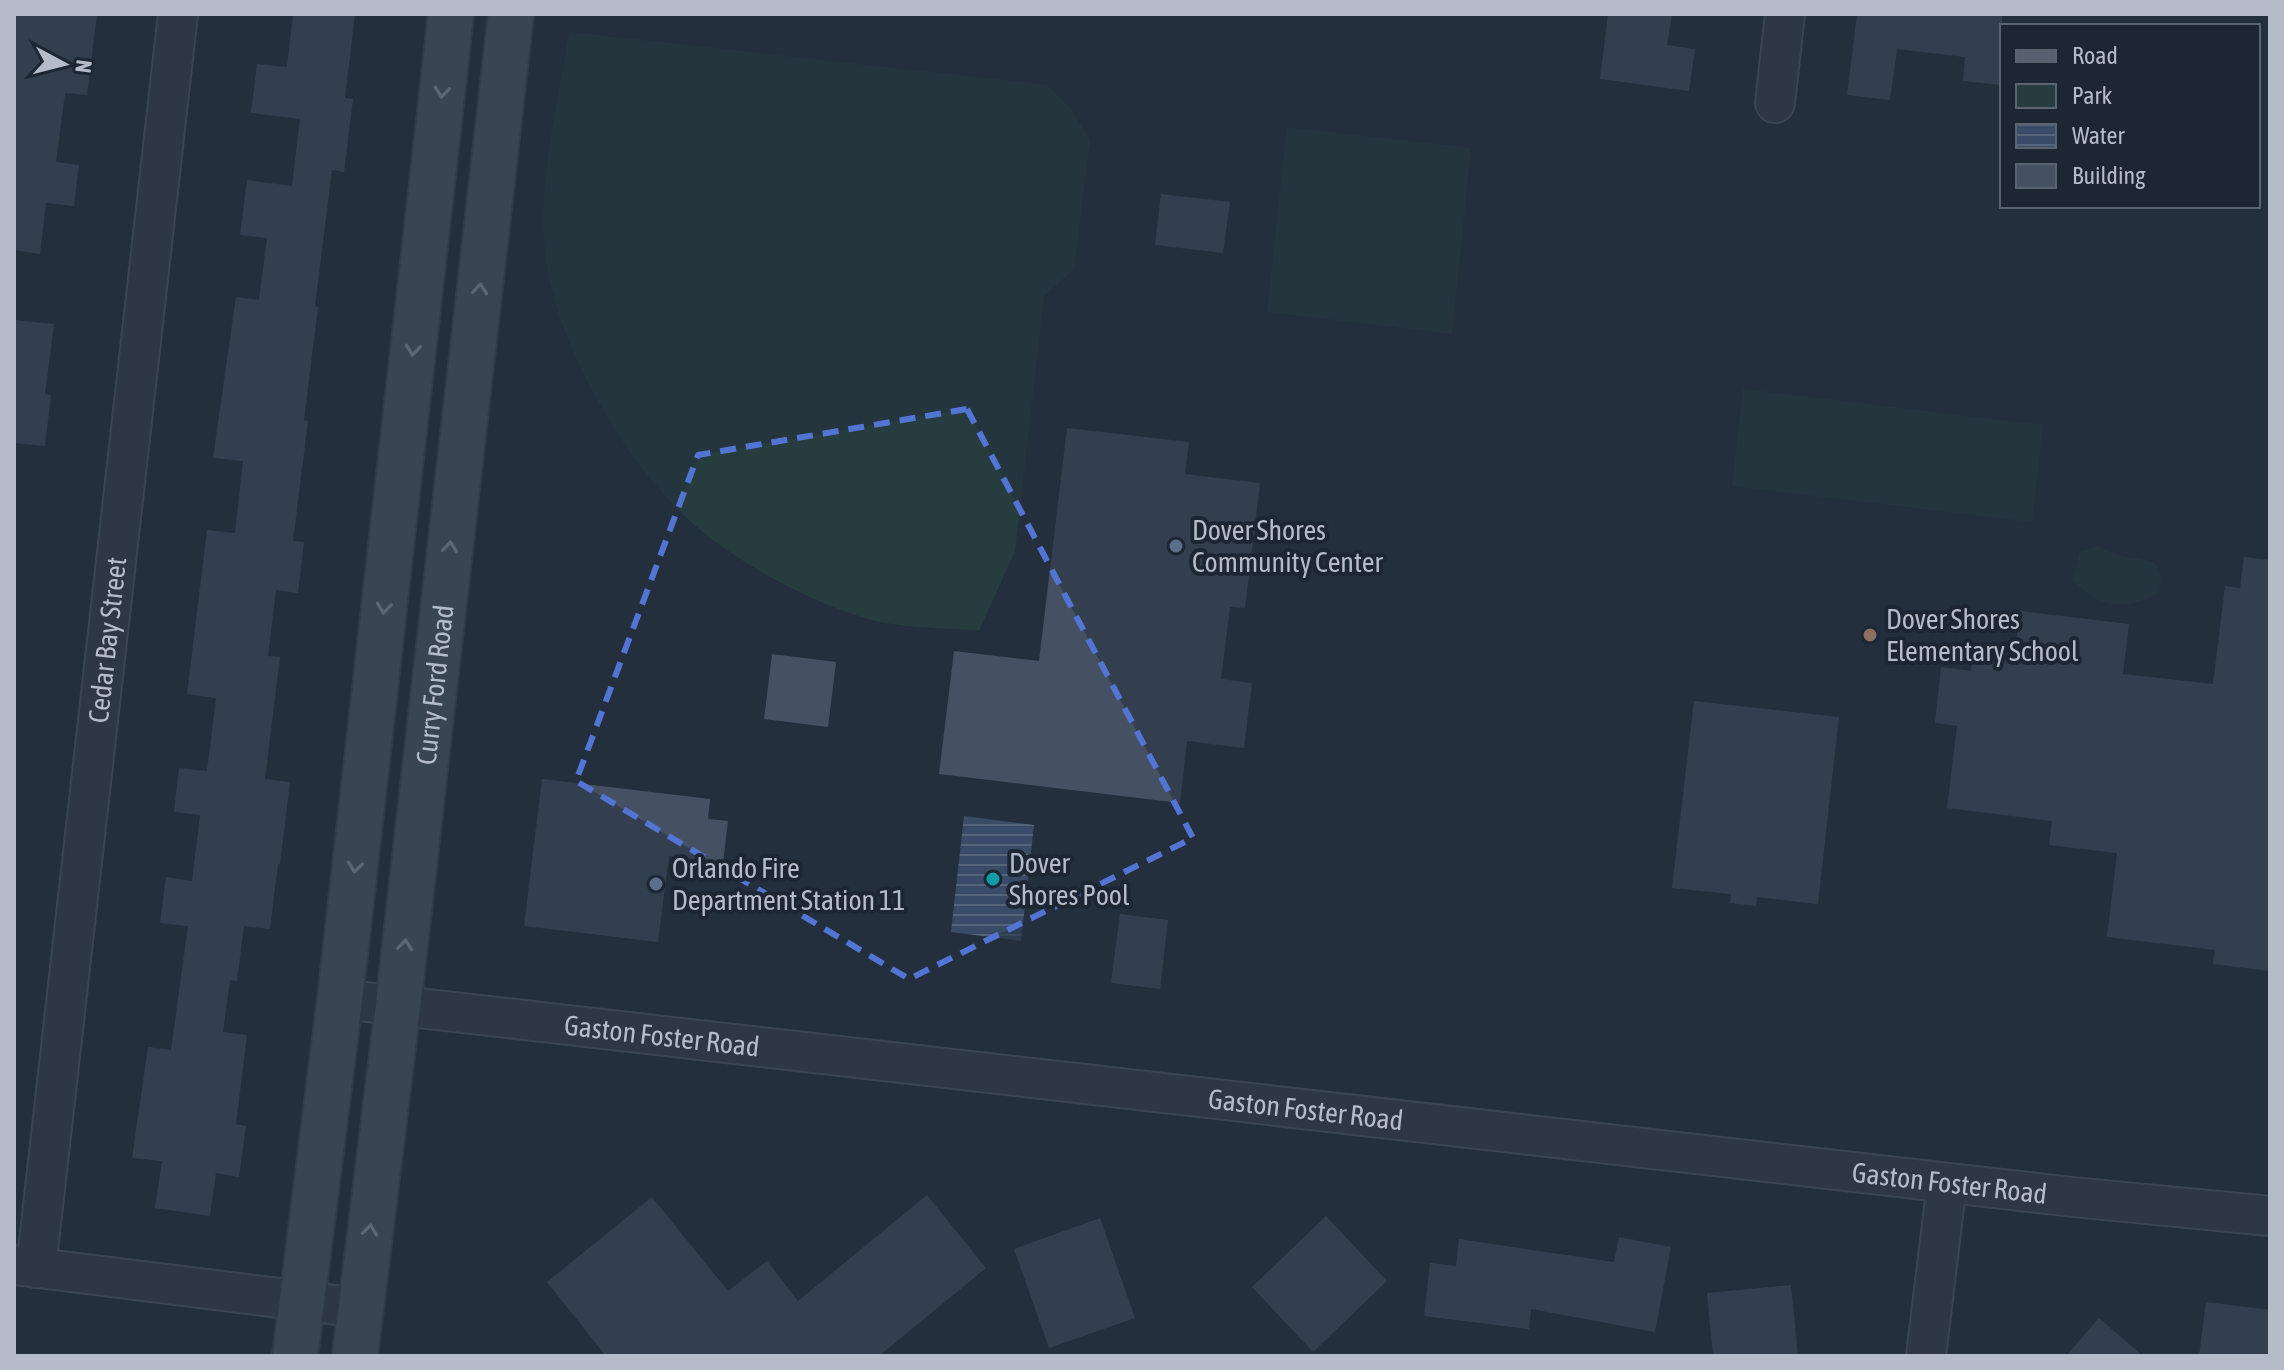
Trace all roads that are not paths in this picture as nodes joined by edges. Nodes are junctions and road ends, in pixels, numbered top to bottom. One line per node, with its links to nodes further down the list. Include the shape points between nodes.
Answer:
1 (178, 14): 10 (street, Cedar Bay Street)
2 (451, 14): 6 (main road, Curry Ford Road, one-way to 6)
3 (511, 14): 7 (main road, Curry Ford Road, one-way to 3)
4 (1785, 14): 5 (street)
5 (1775, 103)
6 (340, 999): 7 (street, Gaston Foster Road); 11 (main road, Curry Ford Road)
7 (398, 1006): 8 (street, Gaston Foster Road); 12 (main road, Curry Ford Road, one-way to 7)
8 (1947, 1183): 9 (street, Gaston Foster Road); 15 (street)
9 (2270, 1216)
10 (25, 1266): 11 (street)
11 (302, 1302): 12 (street); 13 (main road, Curry Ford Road)
12 (360, 1308): 14 (main road, Curry Ford Road)
13 (295, 1356)
14 (355, 1356)
15 (1926, 1356)

